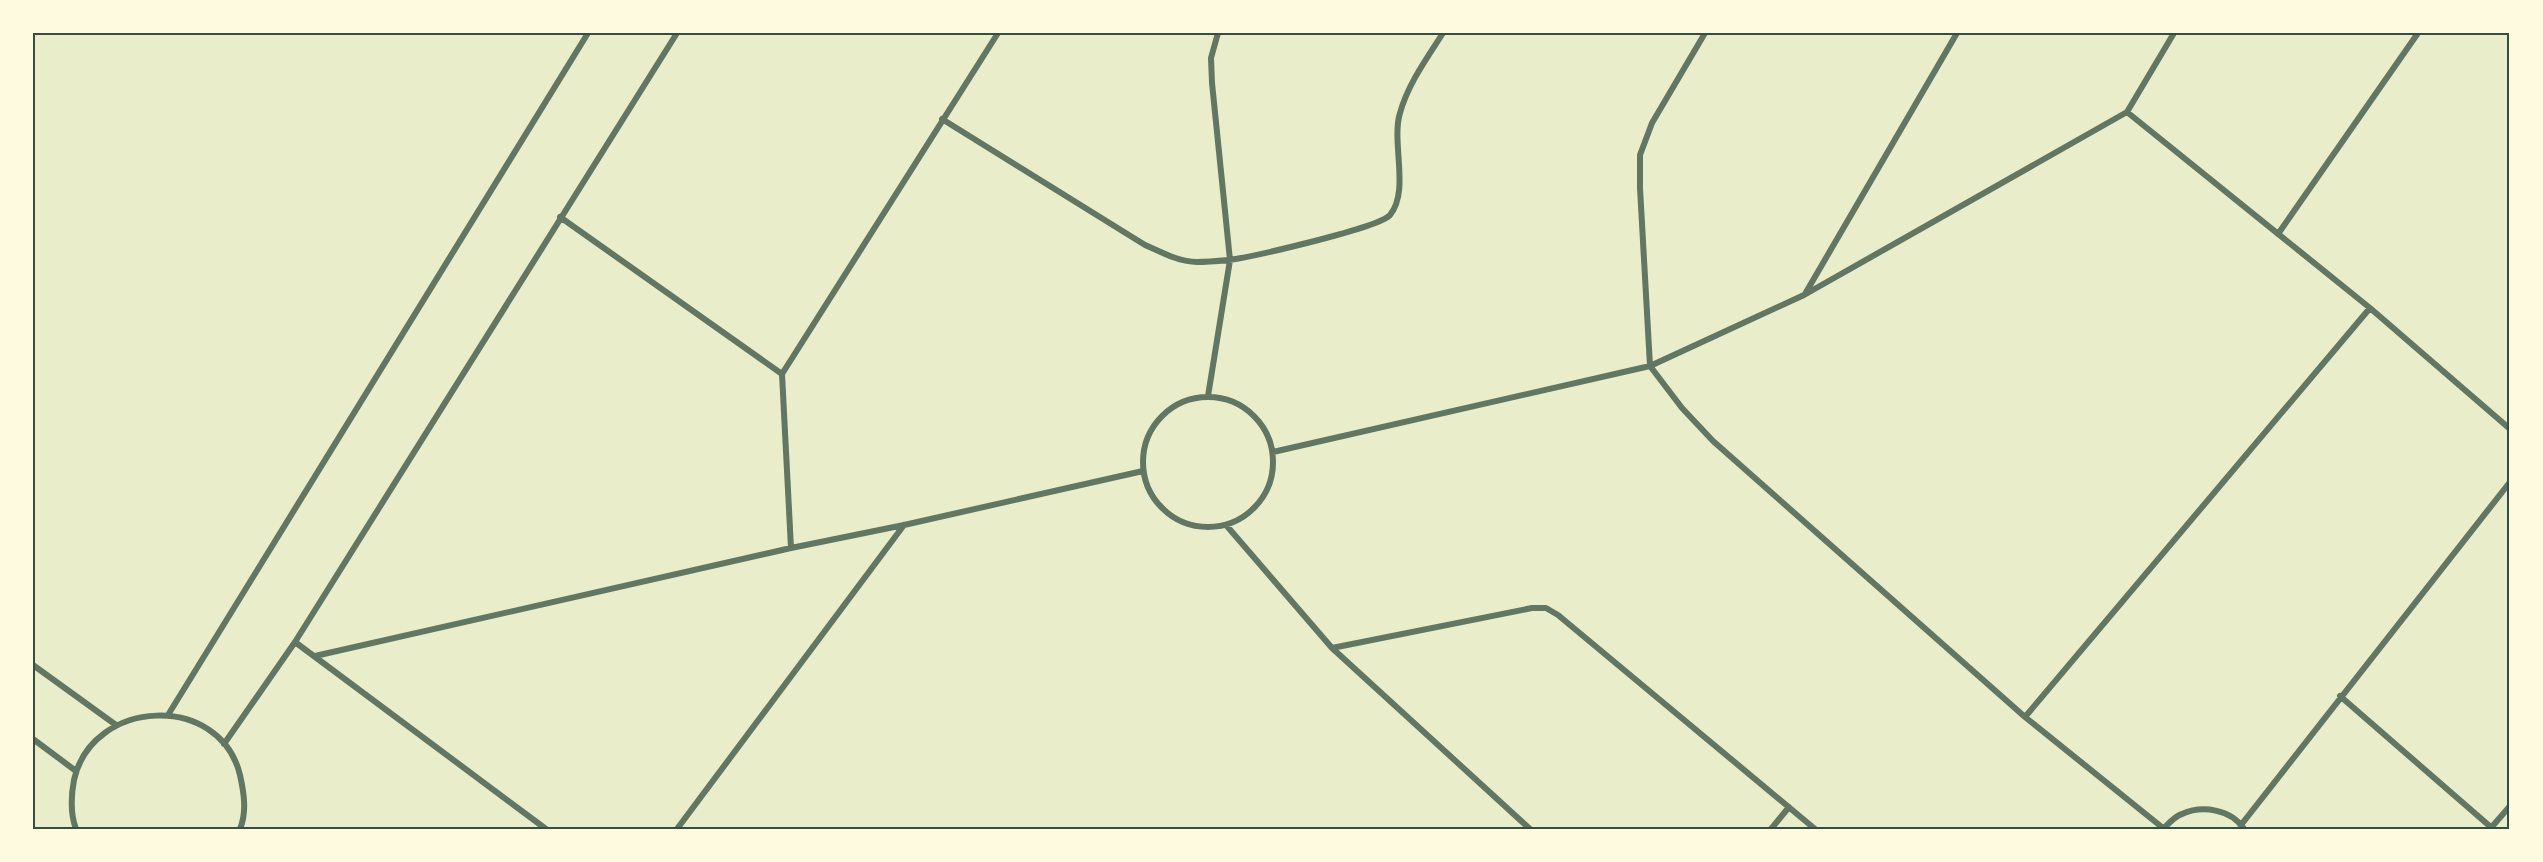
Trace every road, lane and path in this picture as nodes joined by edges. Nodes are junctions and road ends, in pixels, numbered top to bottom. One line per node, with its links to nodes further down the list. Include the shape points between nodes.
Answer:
1 (588, 33): 32 (street)
2 (677, 33): 12 (street)
3 (998, 33): 11 (street)
4 (1218, 33): 14 (street, via 1211,58 1212,83)
5 (1443, 33): 14 (street, via 1408,90 1399,115 1399,189 1389,217 1366,227)
6 (1705, 33): 17 (street, via 1652,123 1640,155)
7 (1957, 33): 15 (street)
8 (2174, 33): 10 (street)
9 (2418, 33): 13 (street)
10 (2127, 112): 13 (street); 15 (street)
11 (942, 119): 14 (street, via 1145,245 1194,262); 18 (street)
12 (560, 217): 18 (street); 27 (street)
13 (2278, 234): 16 (street)
14 (1230, 260): 19 (street)
15 (1804, 294): 17 (street)
16 (2370, 308): 20 (street); 33 (street)
17 (1650, 366): 21 (street); 33 (street, via 1713,441)
18 (782, 374): 26 (street)
19 (1208, 396): 21 (street, via 1244,406 1268,434); 22 (street, via 1189,399 1158,419 1148,434)
20 (2510, 429)
21 (1273, 452): 25 (street, via 1273,471 1257,505)
22 (1143, 471): 24 (street); 25 (street, via 1158,505 1172,517 1208,527)
23 (2510, 482): 31 (street)
24 (904, 525): 26 (street); 46 (street)
25 (1226, 525): 28 (street)
26 (791, 548): 29 (street)
27 (295, 642): 29 (street); 36 (street)
28 (1332, 648): 39 (street, via 1546,608); 47 (street)
29 (315, 657): 45 (street)
30 (33, 665): 34 (street)
31 (2340, 696): 41 (street); 42 (street)
32 (168, 715): 34 (street, via 141,716); 36 (street, via 189,720)
33 (2025, 717): 50 (street)
34 (116, 725): 37 (street, via 99,737)
35 (33, 739): 37 (street)
36 (224, 744): 40 (street, via 238,768 245,795)
37 (76, 771): 43 (street, via 71,796)
38 (2510, 806): 42 (street)
39 (1789, 807): 48 (street); 49 (street)
40 (241, 826): 44 (street)
41 (2242, 827): 50 (street, via 2224,813 2202,808 2180,814)
42 (2492, 828)
43 (76, 829)
44 (250, 829)
45 (546, 829)
46 (677, 829)
47 (1530, 829)
48 (1771, 829)
49 (1815, 829)
50 (2163, 829)

